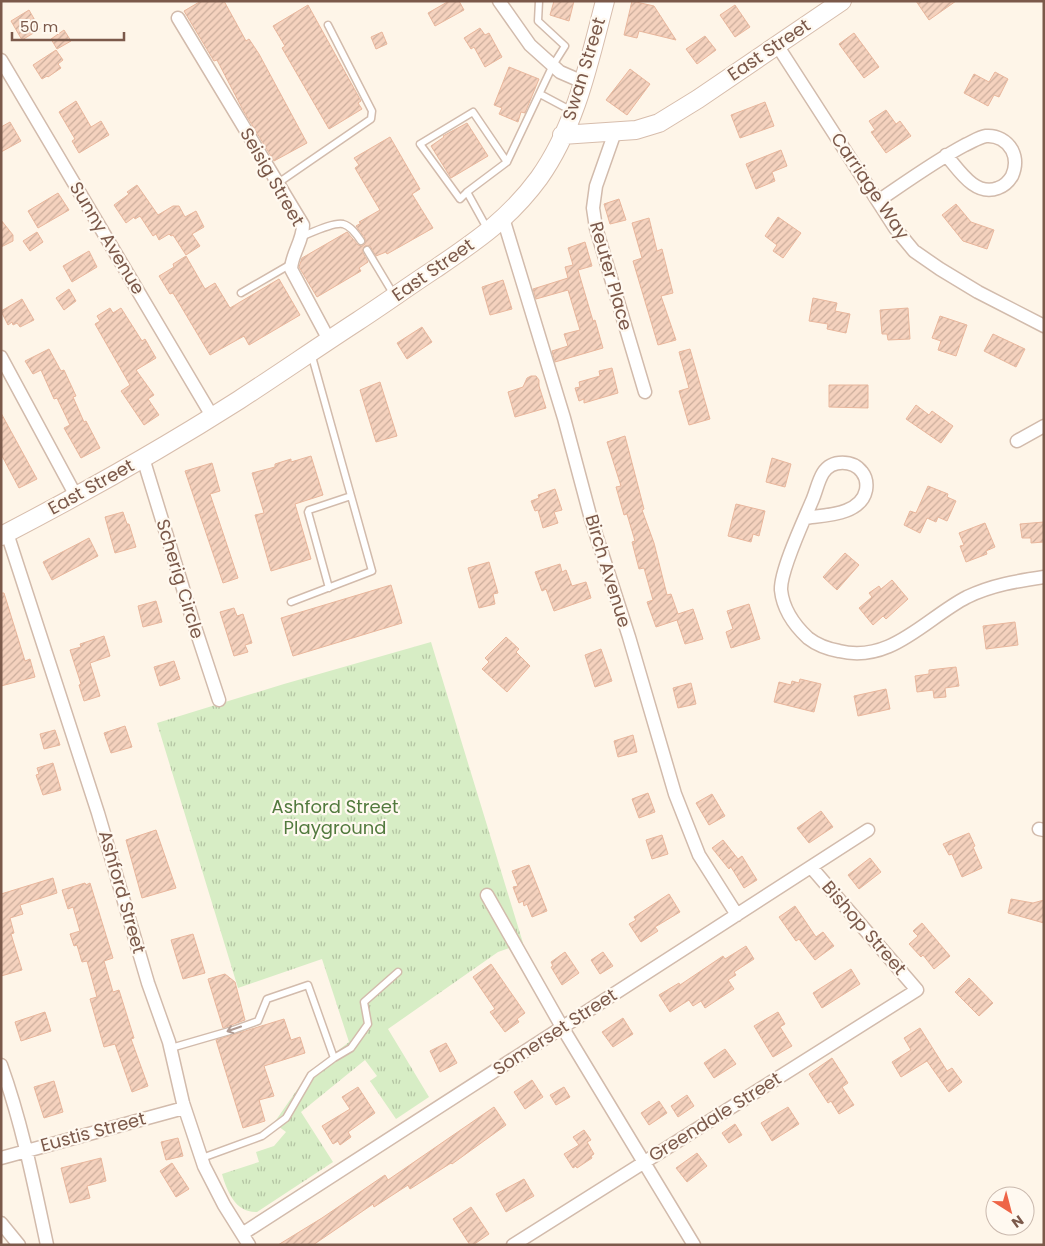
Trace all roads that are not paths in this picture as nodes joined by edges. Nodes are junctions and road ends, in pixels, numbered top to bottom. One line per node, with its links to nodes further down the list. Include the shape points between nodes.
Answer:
1 (499, 1): 9 (street, via 530,45)
2 (539, 1): 9 (lane, via 538,21 564,46)
3 (605, 1): 10 (main road, Swan Street)
4 (842, 1): 7 (main road, East Street)
5 (178, 18): 17 (street, Seisig Street)
6 (328, 25): 17 (lane, via 372,112 371,119)
7 (777, 45): 13 (main road, East Street, via 659,123); 19 (street, Carriage Way)
8 (1, 60): 33 (street, Sunny Avenue)
9 (553, 65): 10 (street, via 560,72); 11 (lane)
10 (583, 82): 12 (main road, Swan Street)
11 (540, 94): 12 (lane); 16 (lane)
12 (573, 111): 14 (main road, Swan Street)
13 (615, 132): 14 (main road, East Street); 32 (street, Reuter Place, via 596,186 592,208)
14 (562, 135): 20 (main road, East Street, via 539,177)
15 (946, 156): 15 (street, via 979,138 995,137 1003,140 1014,153 1014,170 1004,185 987,190 970,182); 19 (street)
16 (507, 162): 18 (lane); 18 (lane, via 473,112 420,144 460,199)
17 (278, 184): 22 (street, Seisig Street, via 303,225)
18 (467, 192): 21 (lane)
19 (878, 201): 28 (street, Carriage Way, via 914,251 978,292)
20 (503, 218): 21 (main road, East Street); 48 (street, Birch Avenue, via 674,794 699,855)
21 (488, 231): 27 (main road, East Street)
22 (303, 236): 23 (lane, via 343,224 354,230); 25 (street, Seisig Street)
23 (361, 241)
24 (368, 250): 27 (lane)
25 (291, 264): 26 (lane); 29 (street, via 296,281)
26 (241, 293)
27 (395, 296): 29 (main road, East Street)
28 (1044, 326)
29 (329, 340): 30 (main road, East Street)
30 (311, 352): 33 (main road, East Street); 38 (lane)
31 (1, 357): 37 (street)
32 (645, 392)
33 (212, 416): 36 (main road, East Street)
34 (1044, 426): 35 (street)
35 (1017, 441)
36 (143, 458): 37 (main road, East Street); 44 (street, Scherig Circle)
37 (76, 496): 40 (main road, East Street)
38 (351, 496): 42 (lane, via 372,571); 42 (lane, via 308,512)
39 (805, 518): 39 (street, via 838,513 857,505 866,492 862,471 850,463 828,467); 41 (street, via 784,571 781,588 785,608 810,639 846,653 885,649 985,589)
40 (4, 534): 52 (street, Ashford Street, via 98,813 148,983)
41 (1044, 577)
42 (329, 588): 43 (lane)
43 (291, 602)
44 (219, 700)
45 (868, 830): 46 (street, Somerset Street)
46 (810, 867): 48 (street, Somerset Street); 50 (street, Bishop Street)
47 (487, 895): 51 (street)
48 (737, 914): 51 (street, Somerset Street)
49 (398, 972): 53 (lane, via 364,1002 368,1024 351,1048)
50 (917, 990): 59 (street, Greendale Street)
51 (562, 1027): 59 (street); 61 (street, Somerset Street)
52 (171, 1048): 53 (lane, one-way to 52, via 308,985 267,999 258,1021); 55 (street, Ashford Street)
53 (334, 1058): 58 (lane, via 311,1075 286,1118 262,1136)
54 (1, 1065): 56 (street)
55 (184, 1108): 56 (street, Eustis Street); 58 (street, Ashford Street)
56 (26, 1150): 57 (street, Eustis Street); 63 (street)
57 (1, 1158)
58 (202, 1158): 61 (street, Ashford Street)
59 (643, 1163): 64 (street, Greendale Street); 65 (street)
60 (1, 1223): 62 (street)
61 (245, 1240)
62 (19, 1245)
63 (47, 1245)
64 (513, 1245)
65 (694, 1245)

